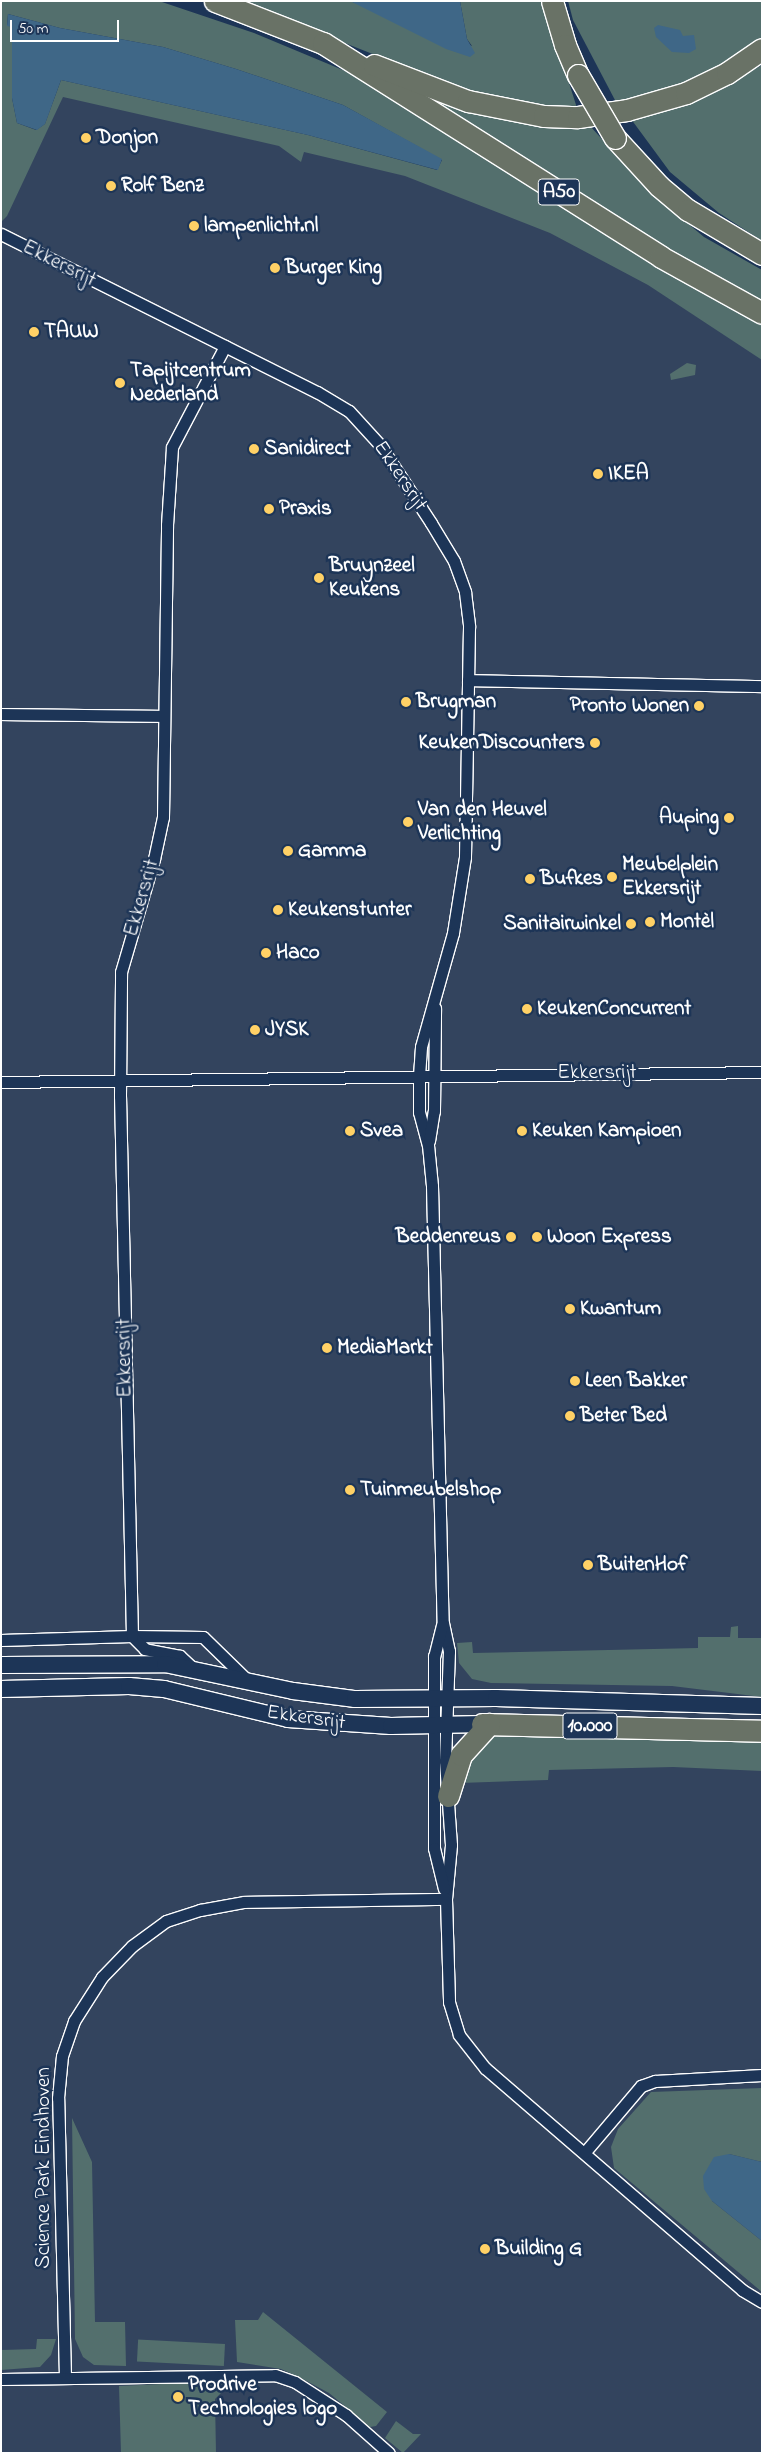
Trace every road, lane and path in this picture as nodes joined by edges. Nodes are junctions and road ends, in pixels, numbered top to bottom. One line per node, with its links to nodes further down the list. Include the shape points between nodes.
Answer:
1 (215, 1): 4 (highway, A50, via 323,43)
2 (552, 1): 6 (highway, bridge, via 564,45 615,138 659,186 688,210)
3 (762, 49): 4 (highway, A50, via 727,73 686,93 627,110 578,116 525,113 468,101 374,65)
4 (362, 66): 7 (highway, A50, via 370,76 481,142 661,258)
5 (1, 234): 8 (street, Ekkersrijt)
6 (762, 254)
7 (762, 313)
8 (225, 346): 9 (street, Ekkersrijt, via 349,411 380,445 454,562 465,592); 12 (street, Ekkersrijt, via 172,447 167,525)
9 (468, 680): 10 (street); 13 (street, Ekkersrijt, via 465,857 455,924)
10 (762, 686)
11 (1, 714): 12 (street)
12 (164, 716): 17 (street, Ekkersrijt, via 163,817 121,972)
13 (435, 995): 15 (street, Ekkersrijt, via 420,1047); 16 (street, Ekkersrijt)
14 (762, 1072): 16 (street, Ekkersrijt)
15 (419, 1075): 16 (street, Ekkersrijt); 17 (street, Ekkersrijt); 19 (street, Ekkersrijt, via 419,1112)
16 (433, 1075): 19 (street, Ekkersrijt, via 434,1111)
17 (120, 1079): 18 (street, Ekkersrijt); 20 (street, Ekkersrijt)
18 (1, 1082)
19 (428, 1146): 26 (street, Ekkersrijt, via 432,1186 443,1624 449,1651)
20 (132, 1636): 21 (street, Ekkersrijt); 23 (street, Ekkersrijt, via 146,1649 180,1656); 24 (street, Ekkersrijt, via 203,1637)
21 (1, 1640)
22 (1, 1665): 23 (main road, Ekkersrijt / 10.000, via 165,1664)
23 (196, 1671): 24 (main road, Ekkersrijt / 10.000)
24 (247, 1680): 26 (main road, Ekkersrijt / 10.000, via 331,1697)
25 (1, 1689): 29 (main road, Ekkersrijt / 10.000, via 129,1686 177,1692 288,1719 347,1724)
26 (441, 1699): 27 (main road, Ekkersrijt / 10.000); 29 (street, Ekkersrijt)
27 (762, 1706)
28 (486, 1724): 29 (main road, Ekkersrijt / 10.000); 30 (highway, Ekkersrijt / 10.000); 31 (highway, via 460,1755)
29 (440, 1725): 31 (street); 32 (street, via 434,1848)
30 (762, 1731)
31 (448, 1796): 32 (street, via 451,1845)
32 (446, 1899): 34 (street, via 448,2002 459,2035 485,2068); 36 (street, Science Park Eindhoven, via 244,1902 200,1910 166,1921 132,1946 102,1978 74,2022 62,2056 58,2098)
33 (762, 2075): 34 (street, via 654,2081 641,2086)
34 (585, 2152): 35 (street, via 742,2290)
35 (762, 2302)
36 (65, 2377): 37 (street); 38 (street, via 275,2375 295,2382 346,2415)
37 (1, 2379)
38 (389, 2453)

